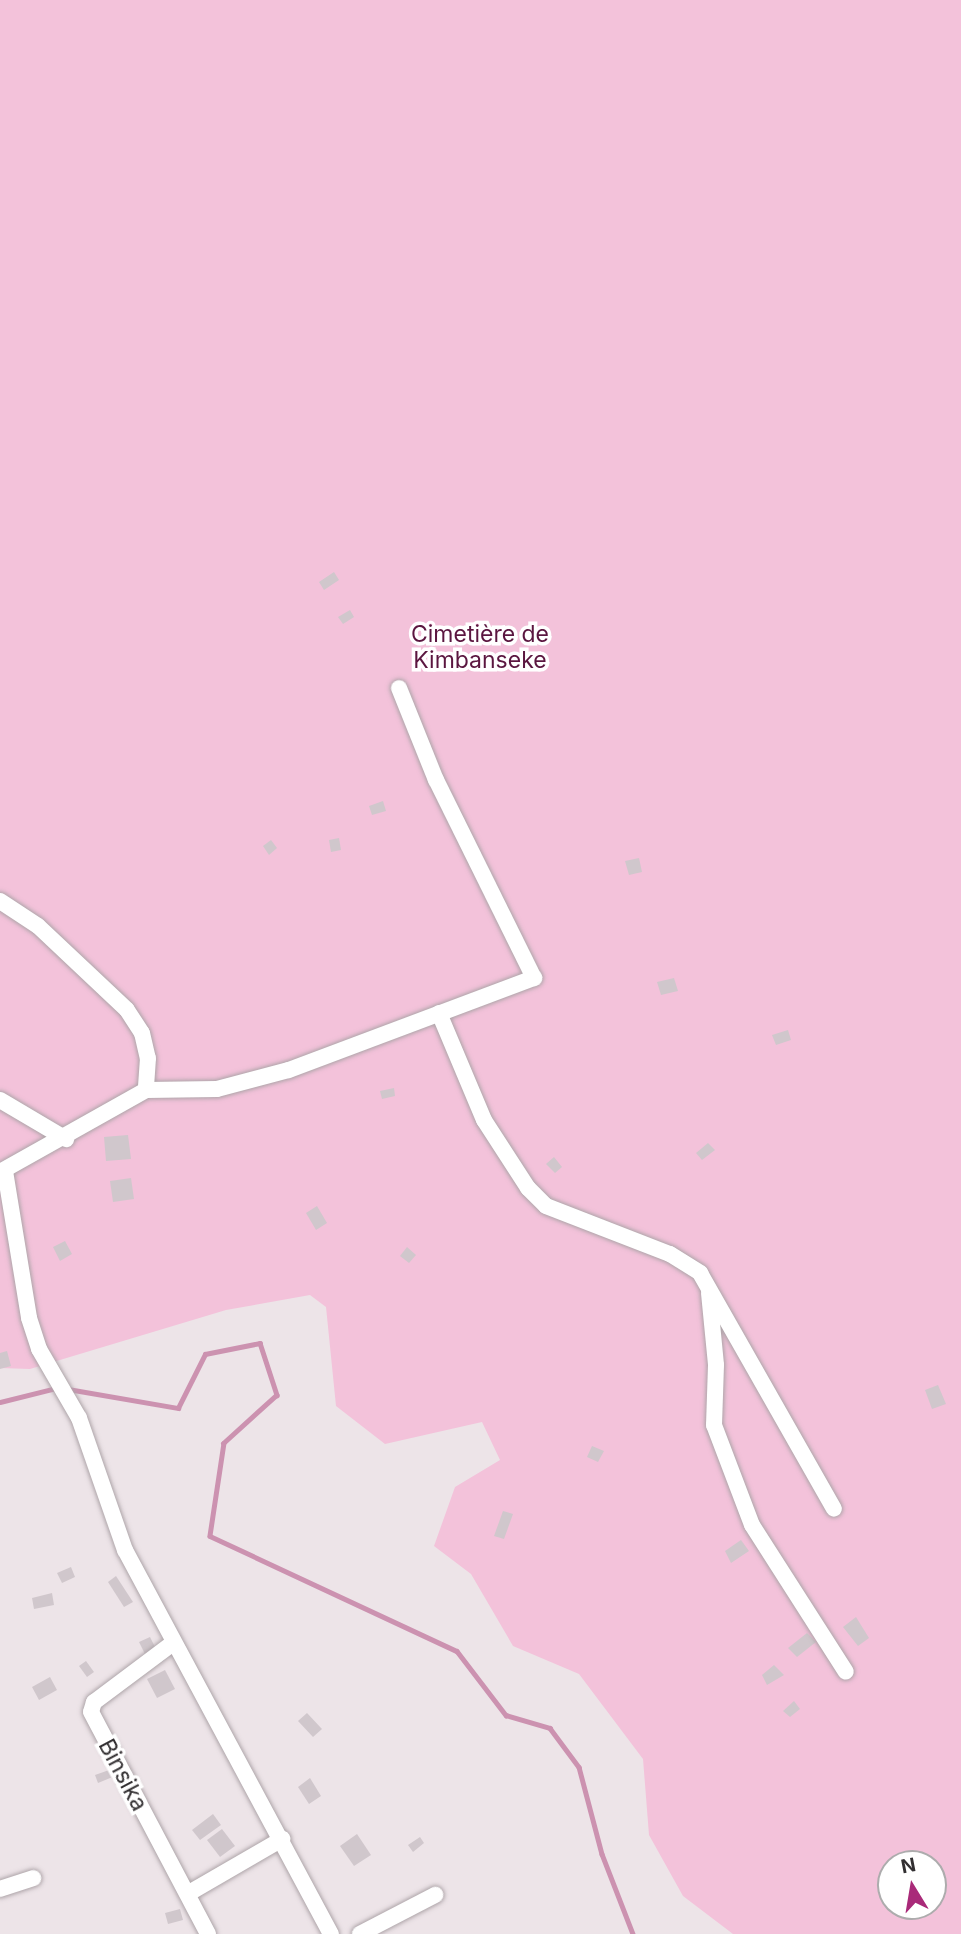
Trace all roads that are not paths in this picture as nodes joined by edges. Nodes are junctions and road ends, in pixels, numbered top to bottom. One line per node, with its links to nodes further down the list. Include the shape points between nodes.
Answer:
1 (399, 688): 3 (street, via 436,779 534,978)
2 (0, 901): 4 (street, via 38,926 127,1010 142,1033 148,1058)
3 (439, 1013): 4 (street, via 367,1043 217,1089); 8 (street, via 484,1120 528,1188 546,1206 689,1263)
4 (146, 1090): 6 (street)
5 (0, 1100): 6 (street)
6 (66, 1139): 7 (street)
7 (3, 1172): 10 (street, via 17,1268 39,1349 79,1418 125,1550)
8 (709, 1290): 9 (street); 11 (street, via 716,1353 714,1425 752,1525)
9 (834, 1509)
10 (173, 1643): 12 (street); 15 (street, Binsika, via 94,1702 91,1712)
11 (846, 1672)
12 (282, 1839): 15 (street); 18 (street)
13 (33, 1878): 14 (street)
14 (0, 1889)
15 (189, 1893): 17 (street, Binsika)
16 (435, 1895): 19 (street)
17 (208, 1934)
18 (331, 1934)
19 (360, 1934)

